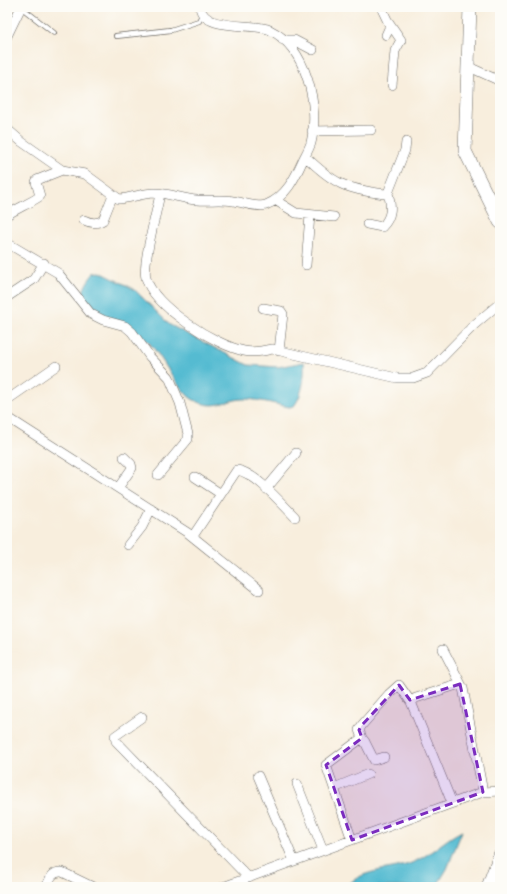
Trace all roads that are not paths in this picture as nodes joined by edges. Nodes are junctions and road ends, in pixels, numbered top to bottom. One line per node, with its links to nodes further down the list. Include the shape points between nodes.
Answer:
1 (381, 7): 5 (street)
2 (470, 7): 12 (main road)
3 (22, 8): 6 (lane); 8 (street)
4 (201, 11): 9 (lane, via 199,21 171,30); 10 (street, via 225,24 270,30)
5 (388, 21): 7 (street, via 390,26); 14 (street, via 401,40 395,51)
6 (54, 33)
7 (386, 35)
8 (7, 36)
9 (116, 36)
10 (283, 40): 11 (street, via 294,40); 17 (street, via 306,71 312,94)
11 (313, 50)
12 (467, 66): 13 (street); 24 (main road, via 465,151)
13 (500, 81)
14 (392, 85)
15 (7, 129): 20 (street)
16 (372, 130): 17 (street)
17 (312, 131): 19 (street, via 311,143)
18 (406, 142): 21 (street, via 406,150)
19 (305, 156): 21 (street, via 336,183 372,192); 25 (street, via 293,183)
20 (62, 170): 23 (street, via 86,174); 26 (street, via 37,180 40,196)
21 (388, 193): 31 (street, via 391,210 386,223 382,227)
22 (160, 194): 23 (street, via 119,199); 25 (street, via 264,206); 38 (street, via 145,269 148,283 181,320 225,345 245,351)
23 (113, 195): 29 (street, via 103,220 89,223)
24 (495, 198): 30 (main road)
25 (275, 200): 27 (street, via 296,213)
26 (7, 215)
27 (310, 215): 28 (street); 34 (street)
28 (334, 217)
29 (84, 220)
30 (500, 222)
31 (367, 224)
32 (7, 243): 33 (street)
33 (44, 263): 35 (street, via 34,279); 44 (street, via 58,273 91,314 128,328 169,377 180,403 188,439)
34 (306, 265)
35 (7, 297)
36 (500, 303): 38 (street, via 474,325 427,373 413,378 397,378)
37 (263, 308): 38 (street, via 281,311 283,314)
38 (279, 351)
39 (56, 366): 40 (street)
40 (7, 400)
41 (7, 417): 46 (street)
42 (296, 453): 47 (street)
43 (124, 457): 46 (street, via 132,468)
44 (158, 475)
45 (195, 477): 48 (street)
46 (118, 488): 49 (street)
47 (266, 489): 48 (street, via 245,471 237,470); 50 (street)
48 (220, 494): 51 (street)
49 (151, 509): 51 (street); 52 (street)
50 (295, 516)
51 (193, 536): 53 (street)
52 (128, 546)
53 (259, 590)
54 (443, 650): 55 (street)
55 (460, 684): 56 (street, via 416,698); 65 (street, via 463,688)
56 (412, 702): 58 (street, via 399,685 362,725 359,730); 66 (street)
57 (142, 717): 71 (street, via 115,736 116,741)
58 (362, 738): 59 (street, via 374,760); 63 (street, via 326,765)
59 (384, 757)
60 (368, 774): 63 (street)
61 (258, 776): 70 (street)
62 (297, 784): 68 (street)
63 (334, 788): 67 (street)
64 (500, 791): 65 (street)
65 (483, 792): 66 (street)
66 (452, 803): 67 (street)
67 (352, 840): 68 (street)
68 (323, 850): 70 (street)
69 (500, 855): 75 (main road)
70 (294, 861): 71 (street)
71 (249, 878): 74 (street)
72 (46, 887): 73 (street, via 57,871)
73 (93, 887)
74 (223, 887)
75 (488, 887)

